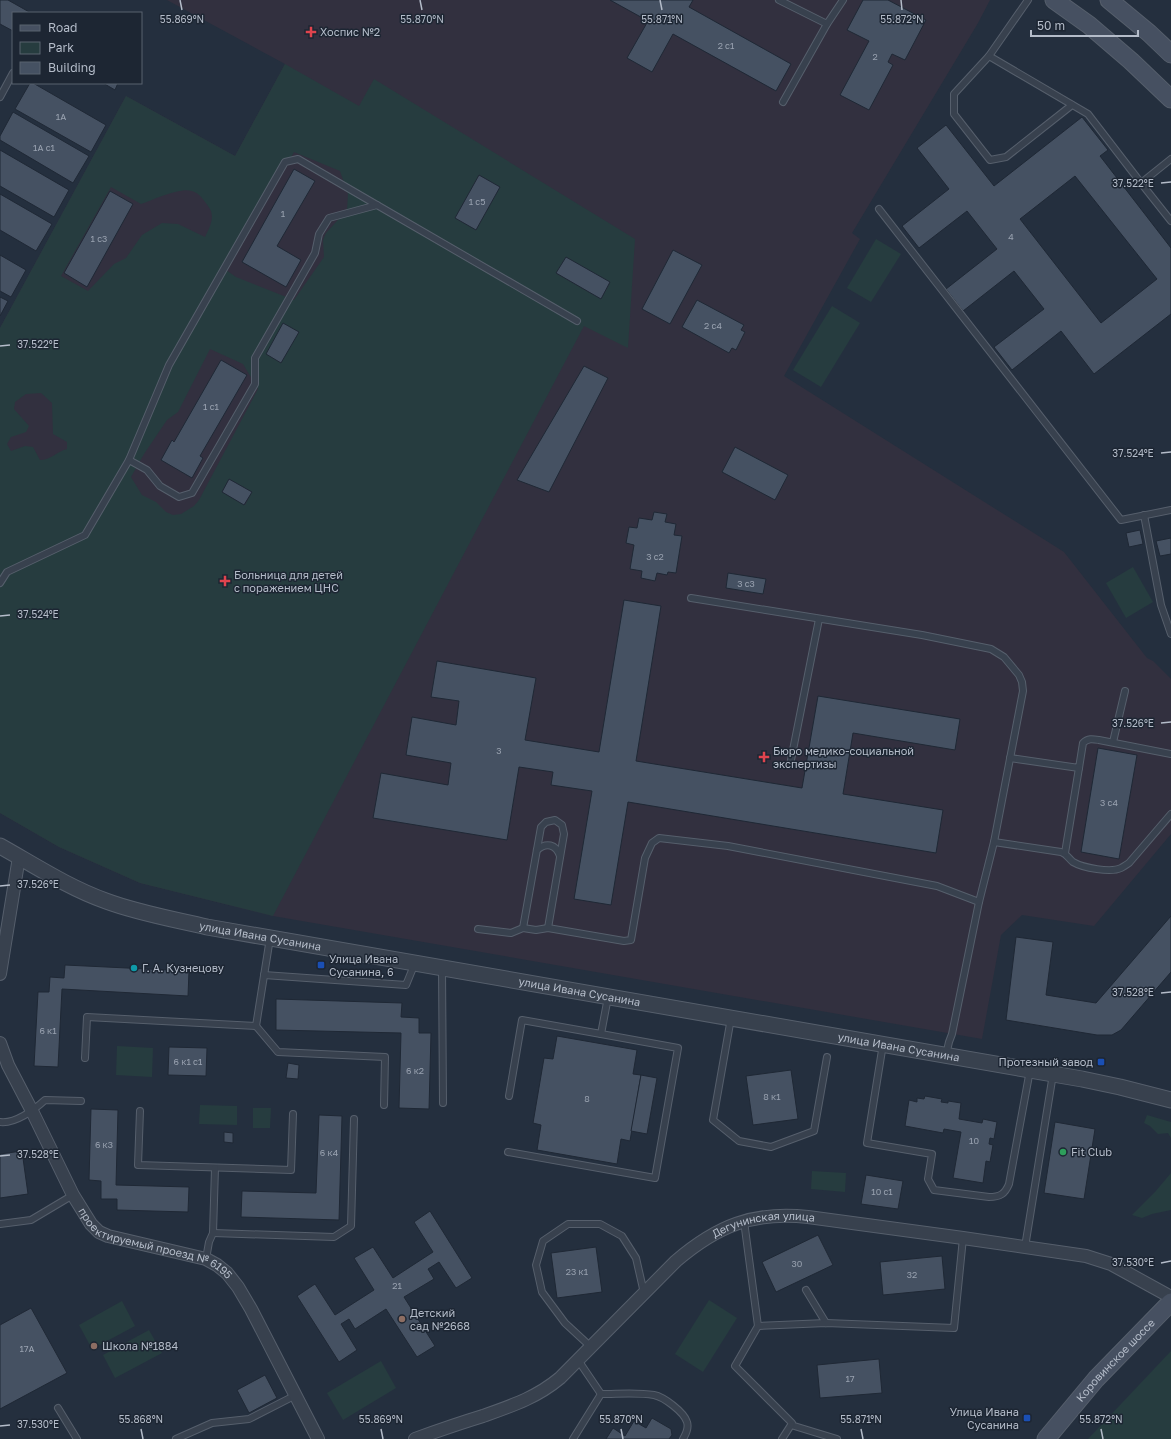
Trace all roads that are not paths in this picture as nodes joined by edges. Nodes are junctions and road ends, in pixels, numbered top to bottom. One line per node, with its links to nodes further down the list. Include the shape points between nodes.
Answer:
1 (779, 0): 6 (lane)
2 (843, 0): 6 (lane)
3 (1028, 0): 8 (lane)
4 (1054, 0): 11 (main road, via 1089,25)
5 (1116, 3): 7 (main road)
6 (827, 24): 12 (lane)
7 (1171, 54)
8 (989, 56): 13 (lane); 13 (lane, via 954,94 954,114 990,160 1006,158)
9 (12, 75): 10 (lane)
10 (0, 97)
11 (1171, 99)
12 (784, 102)
13 (1072, 105): 15 (lane, via 1088,114)
14 (1171, 160): 15 (lane)
15 (1141, 183): 18 (lane)
16 (377, 205): 19 (lane); 20 (lane, via 328,218 319,234 315,253 255,358 255,384 192,493 179,496 160,486 147,470); 20 (lane, via 298,159 285,162 169,365)
17 (879, 210): 22 (lane, via 1121,520)
18 (1171, 221)
19 (577, 321)
20 (129, 460): 23 (lane, via 85,535 7,572)
21 (1171, 510): 22 (lane)
22 (1144, 515): 26 (lane, via 1161,605)
23 (0, 583)
24 (691, 598): 25 (lane)
25 (819, 619): 30 (lane, via 983,647 1004,657 1019,675 1023,691); 31 (lane)
26 (1171, 634)
27 (1125, 691): 28 (lane)
28 (1113, 742): 29 (lane); 32 (lane, via 1086,740 1083,743)
29 (1171, 754)
30 (1010, 758): 32 (lane); 34 (lane)
31 (791, 760)
32 (1078, 768): 37 (lane)
33 (1171, 814): 37 (lane, via 1129,863 1120,869 1085,867 1073,862)
34 (994, 842): 37 (lane); 40 (lane)
35 (0, 846): 39 (street, улица Ивана Сусанина)
36 (537, 850): 38 (lane, via 552,845); 38 (lane, via 542,827 546,822 555,820 564,829); 41 (lane)
37 (1065, 853)
38 (560, 856): 42 (lane)
39 (19, 857): 44 (street, улица Ивана Сусанина, via 88,894 116,905 193,924); 47 (street)
40 (979, 902): 42 (lane, via 937,886 728,846 659,838 652,843 645,858 632,940 624,941); 55 (lane)
41 (523, 928): 42 (lane); 43 (lane, via 511,934)
42 (548, 928)
43 (478, 929)
44 (270, 938): 45 (street, улица Ивана Сусанина); 48 (lane)
45 (415, 963): 46 (street, улица Ивана Сусанина); 48 (lane, via 406,985)
46 (442, 968): 49 (street, улица Ивана Сусанина); 63 (lane)
47 (0, 974)
48 (264, 975): 51 (lane)
49 (608, 996): 50 (street, улица Ивана Сусанина); 52 (lane)
50 (731, 1018): 54 (street, улица Ивана Сусанина); 56 (lane, via 713,1120 739,1141 771,1147 814,1131)
51 (256, 1026): 57 (lane, via 87,1017); 64 (lane, via 278,1052 385,1057)
52 (601, 1034): 60 (lane, via 522,1020); 70 (lane, via 678,1048 655,1178)
53 (0, 1043): 65 (street, проектируемый проезд № 6195, via 8,1065)
54 (883, 1044): 55 (street, улица Ивана Сусанина); 58 (lane, via 867,1143 932,1154 928,1179 934,1190 989,1197 1002,1195 1007,1190)
55 (946, 1055): 58 (street, улица Ивана Сусанина)
56 (827, 1057)
57 (85, 1058)
58 (1030, 1070): 59 (street, улица Ивана Сусанина)
59 (1053, 1074): 62 (street, улица Ивана Сусанина); 77 (lane)
60 (509, 1096)
61 (81, 1100): 65 (lane, via 45,1100)
62 (1171, 1100)
63 (443, 1103)
64 (384, 1105)
65 (32, 1111): 69 (lane); 72 (street, проектируемый проезд № 6195)
66 (140, 1111): 71 (lane, via 138,1166)
67 (293, 1114): 71 (lane, via 291,1170)
68 (354, 1119): 75 (lane, via 351,1226 334,1237)
69 (0, 1122)
70 (508, 1152)
71 (215, 1168): 75 (lane)
72 (73, 1195): 74 (lane, via 31,1220); 78 (street, проектируемый проезд № 6195, via 99,1232)
73 (744, 1221): 76 (street, Дегунинская улица, via 770,1216 793,1216); 80 (street, Дегунинская улица, via 701,1241 676,1261); 84 (lane)
74 (0, 1224)
75 (213, 1233): 78 (lane)
76 (963, 1238): 77 (street, Дегунинская улица); 83 (lane, via 954,1328)
77 (1025, 1247): 81 (street, Дегунинская улица, via 1098,1259)
78 (206, 1259): 88 (street, проектируемый проезд № 6195, via 227,1273 238,1287)
79 (806, 1290): 83 (lane)
80 (644, 1294): 85 (street, Дегунинская улица); 85 (lane, via 636,1258 622,1236 600,1224 568,1224 543,1241 536,1265 542,1292 565,1323)
81 (1171, 1297)
82 (1171, 1302): 99 (main road, Коровинское шоссе, via 1096,1379)
83 (826, 1323): 84 (lane)
84 (758, 1326): 90 (lane, via 735,1366 792,1423)
85 (591, 1347): 86 (street, Дегунинская улица)
86 (578, 1360): 87 (lane); 94 (street, Дегунинская улица, via 548,1389 536,1396)
87 (601, 1394): 95 (lane); 96 (lane, via 645,1394 666,1401 684,1415 688,1423)
88 (296, 1395): 92 (lane, via 249,1419 212,1423); 93 (street, проектируемый проезд № 6195)
89 (58, 1408): 91 (lane)
90 (791, 1425): 97 (lane); 98 (lane)
91 (77, 1439)
92 (176, 1439)
93 (318, 1439)
94 (415, 1439)
95 (573, 1439)
96 (683, 1439)
97 (782, 1439)
98 (837, 1439)
99 (1046, 1439)

